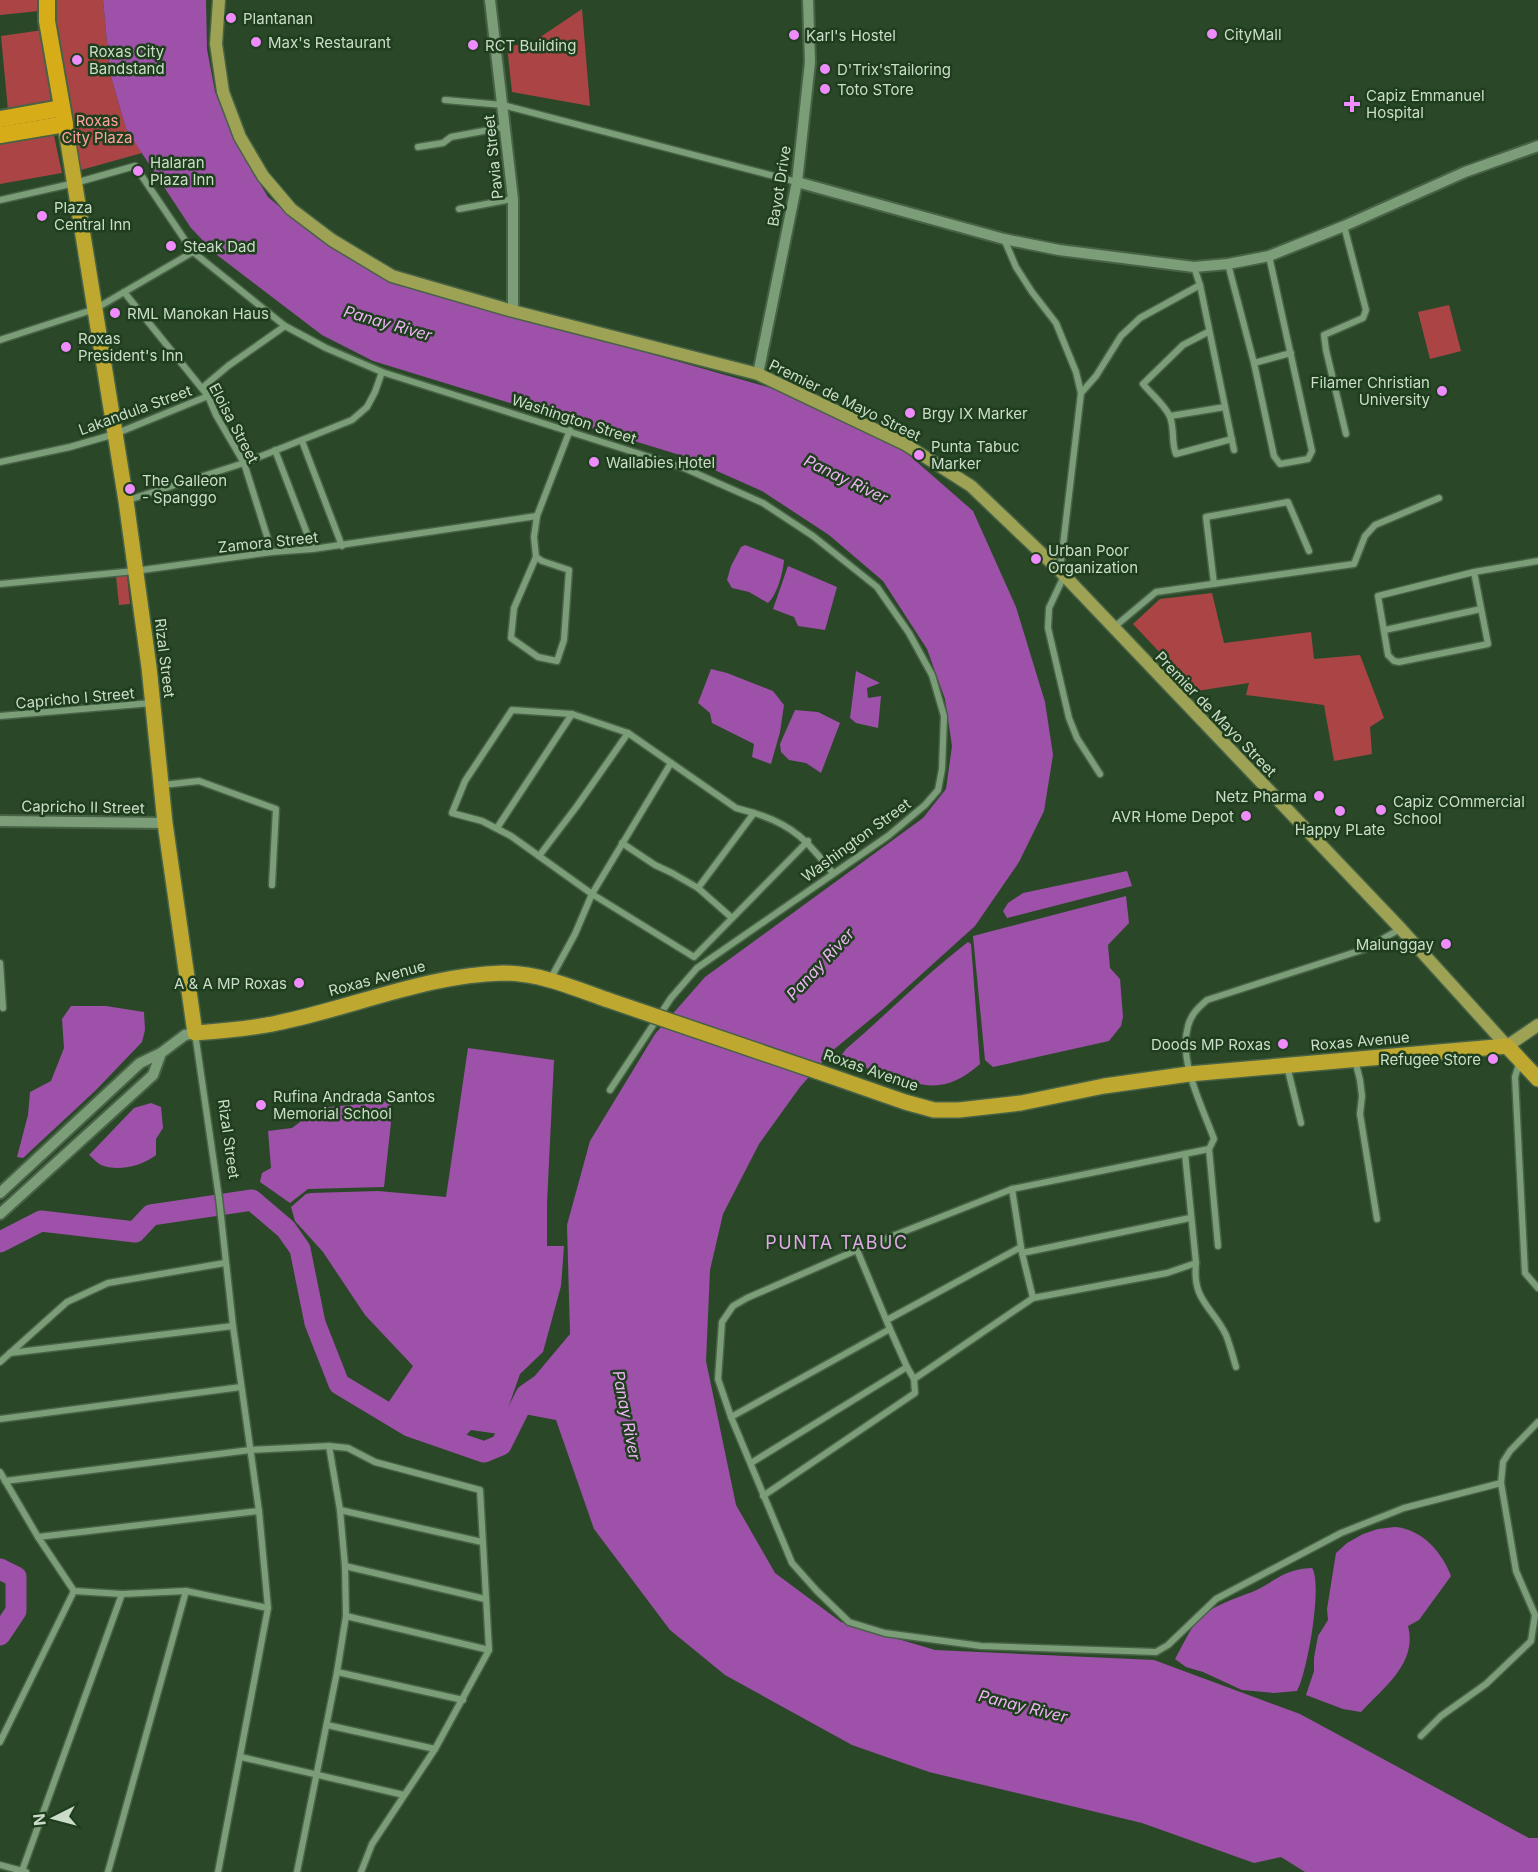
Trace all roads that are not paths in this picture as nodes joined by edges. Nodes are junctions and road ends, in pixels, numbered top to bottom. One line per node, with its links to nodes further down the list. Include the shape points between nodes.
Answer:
1 (46, 0): 7 (highway)
2 (219, 0): 27 (main road, Premier de Mayo Street, via 216,44 223,92 240,137 263,176 291,209 332,240 392,276)
3 (490, 0): 6 (street, Pavia Street)
4 (808, 0): 13 (street, Bayot Drive, via 810,62)
5 (445, 100): 6 (street)
6 (503, 105): 9 (street, Pavia Street); 13 (street)
7 (63, 116): 8 (highway); 10 (highway); 14 (main road, Rizal Street)
8 (0, 119)
9 (506, 127): 12 (street); 15 (street, Pavia Street)
10 (0, 135)
11 (1538, 146): 18 (street, via 1465,172)
12 (418, 147)
13 (797, 182): 19 (street); 34 (street, Bayot Drive)
14 (75, 183): 16 (street); 20 (street, Washington Street, via 135,166); 26 (main road, Rizal Street)
15 (513, 199): 17 (street); 27 (street, Pavia Street)
16 (0, 200)
17 (459, 209)
18 (1344, 226): 21 (street); 42 (street, via 1366,310 1363,318 1324,335)
19 (1004, 239): 23 (street); 36 (street, via 1016,267 1056,323)
20 (193, 252): 25 (street); 28 (street, Washington Street)
21 (1269, 256): 22 (street); 31 (street)
22 (1228, 264): 23 (street); 32 (street)
23 (1194, 267): 24 (street)
24 (1200, 285): 29 (street); 36 (street, via 1140,318 1121,336)
25 (124, 292): 26 (street); 35 (street, Eloisa Street)
26 (95, 309): 30 (street); 41 (main road, Rizal Street)
27 (513, 312): 34 (main road, Premier de Mayo Street)
28 (285, 326): 33 (street, Washington Street); 35 (street)
29 (1208, 332): 38 (street); 39 (street, via 1183,345 1143,384)
30 (0, 340)
31 (1291, 353): 32 (street); 32 (street, via 1312,451 1308,459 1280,464 1274,456)
32 (1254, 363)
33 (382, 372): 40 (street, Washington Street); 44 (street, via 367,407 352,420)
34 (758, 374): 60 (main road, Premier de Mayo Street, via 905,444 972,486)
35 (202, 388): 37 (street, Eloisa Street)
36 (1081, 393): 60 (street)
37 (208, 396): 41 (street, Lakandula Street); 48 (street, Eloisa Street)
38 (1225, 408): 39 (street); 43 (street)
39 (1170, 416): 43 (street, via 1176,454)
40 (570, 430): 51 (street); 80 (street, Washington Street, via 684,468 763,503 813,536 877,587 909,633 932,675 944,716 938,790 888,836)
41 (115, 434): 47 (street, Lakandula Street); 50 (main road, Rizal Street)
42 (1346, 434)
43 (1232, 439): 46 (street)
44 (302, 441): 45 (street); 52 (street)
45 (275, 450): 48 (street); 53 (street)
46 (1234, 450)
47 (0, 462)
48 (244, 463): 50 (street); 55 (street, Eloisa Street)
49 (1439, 498): 62 (street, via 1375,525 1365,536 1354,564)
50 (126, 501): 58 (main road, Rizal Street)
51 (537, 516): 52 (street, Zamora Street); 56 (street)
52 (342, 546): 53 (street, Zamora Street)
53 (313, 549): 55 (street, Zamora Street)
54 (1309, 551): 62 (street, via 1288,502 1206,517)
55 (272, 552): 58 (street, Zamora Street)
56 (536, 557): 56 (street, via 569,570 564,640 557,660 538,657 511,638 514,608)
57 (1538, 561): 59 (street)
58 (135, 571): 61 (street, Zamora Street); 66 (main road, Rizal Street)
59 (1474, 572): 63 (street); 65 (street, via 1378,596)
60 (1062, 574): 64 (main road, Premier de Mayo Street); 71 (street, via 1049,608 1048,628 1069,718)
61 (0, 584)
62 (1214, 584): 64 (street, via 1156,592)
63 (1481, 609): 65 (street); 65 (street, via 1488,645 1399,662 1388,655)
64 (1113, 628): 85 (main road, Premier de Mayo Street)
65 (1385, 630)
66 (152, 703): 68 (street, Capricho Ⅰ Street); 72 (main road, Rizal Street)
67 (572, 714): 69 (street); 76 (street); 76 (street, via 512,710 465,781 452,813)
68 (0, 716)
69 (628, 733): 70 (street); 79 (street)
70 (671, 762): 73 (street, via 736,808); 78 (street)
71 (1100, 774)
72 (162, 785): 75 (main road, Rizal Street); 81 (street, via 199,781 276,809)
73 (754, 813): 77 (street, via 775,819); 82 (street)
74 (0, 820): 75 (street, Capricho Ⅱ Street)
75 (165, 823): 90 (main road, Rizal Street)
76 (497, 828): 79 (street)
77 (808, 841): 80 (street); 84 (street)
78 (622, 843): 82 (street); 83 (street)
79 (539, 856): 83 (street)
80 (832, 873): 98 (street, Washington Street, via 697,969 671,998)
81 (272, 885)
82 (698, 888): 84 (street)
83 (591, 894): 84 (street, via 694,957); 87 (street)
84 (732, 918)
85 (1401, 929): 91 (main road, Premier de Mayo Street); 96 (street, via 1365,949 1207,1000 1195,1011 1188,1026)
86 (0, 963): 88 (street)
87 (551, 979): 90 (main road, Roxas Avenue, via 505,973 464,977 277,1023); 96 (main road, Roxas Avenue, bridge, via 934,1110 1021,1103)
88 (3, 1008)
89 (1538, 1025): 91 (main road)
90 (195, 1033): 92 (street, via 177,1040); 110 (street, Rizal Street)
91 (1507, 1046): 93 (main road, Roxas Avenue); 94 (main road)
92 (161, 1053): 103 (street, via 140,1063); 104 (street, via 153,1075)
93 (1355, 1060): 95 (main road, Roxas Avenue); 106 (street)
94 (1520, 1060): 97 (main road); 112 (street, via 1515,1077 1525,1273)
95 (1287, 1065): 96 (main road, Roxas Avenue); 99 (street)
96 (1189, 1074): 100 (street, via 1214,1138)
97 (1538, 1079)
98 (610, 1090)
99 (1301, 1123)
100 (1209, 1149): 101 (street); 107 (street)
101 (1185, 1154): 102 (street); 105 (street)
102 (1012, 1189): 108 (street); 109 (street)
103 (0, 1193)
104 (0, 1214)
105 (1190, 1218): 109 (street); 111 (street)
106 (1377, 1219)
107 (1218, 1246)
108 (857, 1250): 114 (street); 123 (street, via 733,1306 722,1322 718,1379)
109 (1022, 1250): 113 (street); 114 (street)
110 (225, 1263): 115 (street, Rizal Street); 117 (street, via 108,1283 67,1302)
111 (1196, 1263): 113 (street, via 1167,1273); 120 (street, via 1197,1292 1226,1335)
112 (1538, 1288)
113 (1033, 1298): 121 (street)
114 (887, 1320): 116 (street)
115 (233, 1326): 117 (street); 122 (street, Rizal Street)
116 (890, 1329): 119 (street); 123 (street)
117 (9, 1353): 118 (street)
118 (0, 1362)
119 (907, 1367): 121 (street); 128 (street)
120 (1236, 1367)
121 (914, 1379): 132 (street, via 915,1393)
122 (241, 1387): 124 (street); 127 (street, Rizal Street)
123 (731, 1417): 128 (street)
124 (0, 1419)
125 (1538, 1422): 131 (street, via 1503,1462)
126 (329, 1446): 127 (street); 133 (street); 136 (street, via 348,1448 375,1462 480,1490)
127 (250, 1450): 130 (street); 134 (street, Rizal Street)
128 (751, 1463): 132 (street)
129 (0, 1472): 130 (street)
130 (5, 1481): 135 (street)
131 (1501, 1483): 132 (street, via 1404,1508 1341,1533 1216,1599 1156,1652 981,1646 885,1633 849,1622 792,1563); 148 (street, via 1516,1571 1534,1616 1531,1641 1486,1684 1441,1716)
132 (763, 1496)
133 (340, 1510): 136 (street); 137 (street)
134 (259, 1511): 135 (street); 142 (street, Rizal Street)
135 (38, 1537): 138 (street)
136 (482, 1542): 141 (street)
137 (345, 1566): 141 (street); 143 (street)
138 (74, 1591): 140 (street); 149 (street)
139 (186, 1591): 140 (street); 142 (street); 156 (street)
140 (122, 1594): 155 (street)
141 (485, 1599): 144 (street)
142 (268, 1608): 151 (street, Rizal Street)
143 (346, 1616): 144 (street); 145 (street)
144 (489, 1650): 146 (street)
145 (337, 1672): 146 (street); 147 (street)
146 (463, 1700): 150 (street)
147 (327, 1725): 150 (street); 152 (street)
148 (1421, 1736)
149 (0, 1742)
150 (435, 1749): 153 (street)
151 (241, 1756): 152 (street); 157 (street, Rizal Street)
152 (316, 1775): 153 (street); 158 (street)
153 (404, 1795): 159 (street, via 372,1844)
154 (0, 1865): 155 (street)
155 (24, 1871)
156 (108, 1872)
157 (218, 1872)
158 (297, 1872)
159 (361, 1872)

